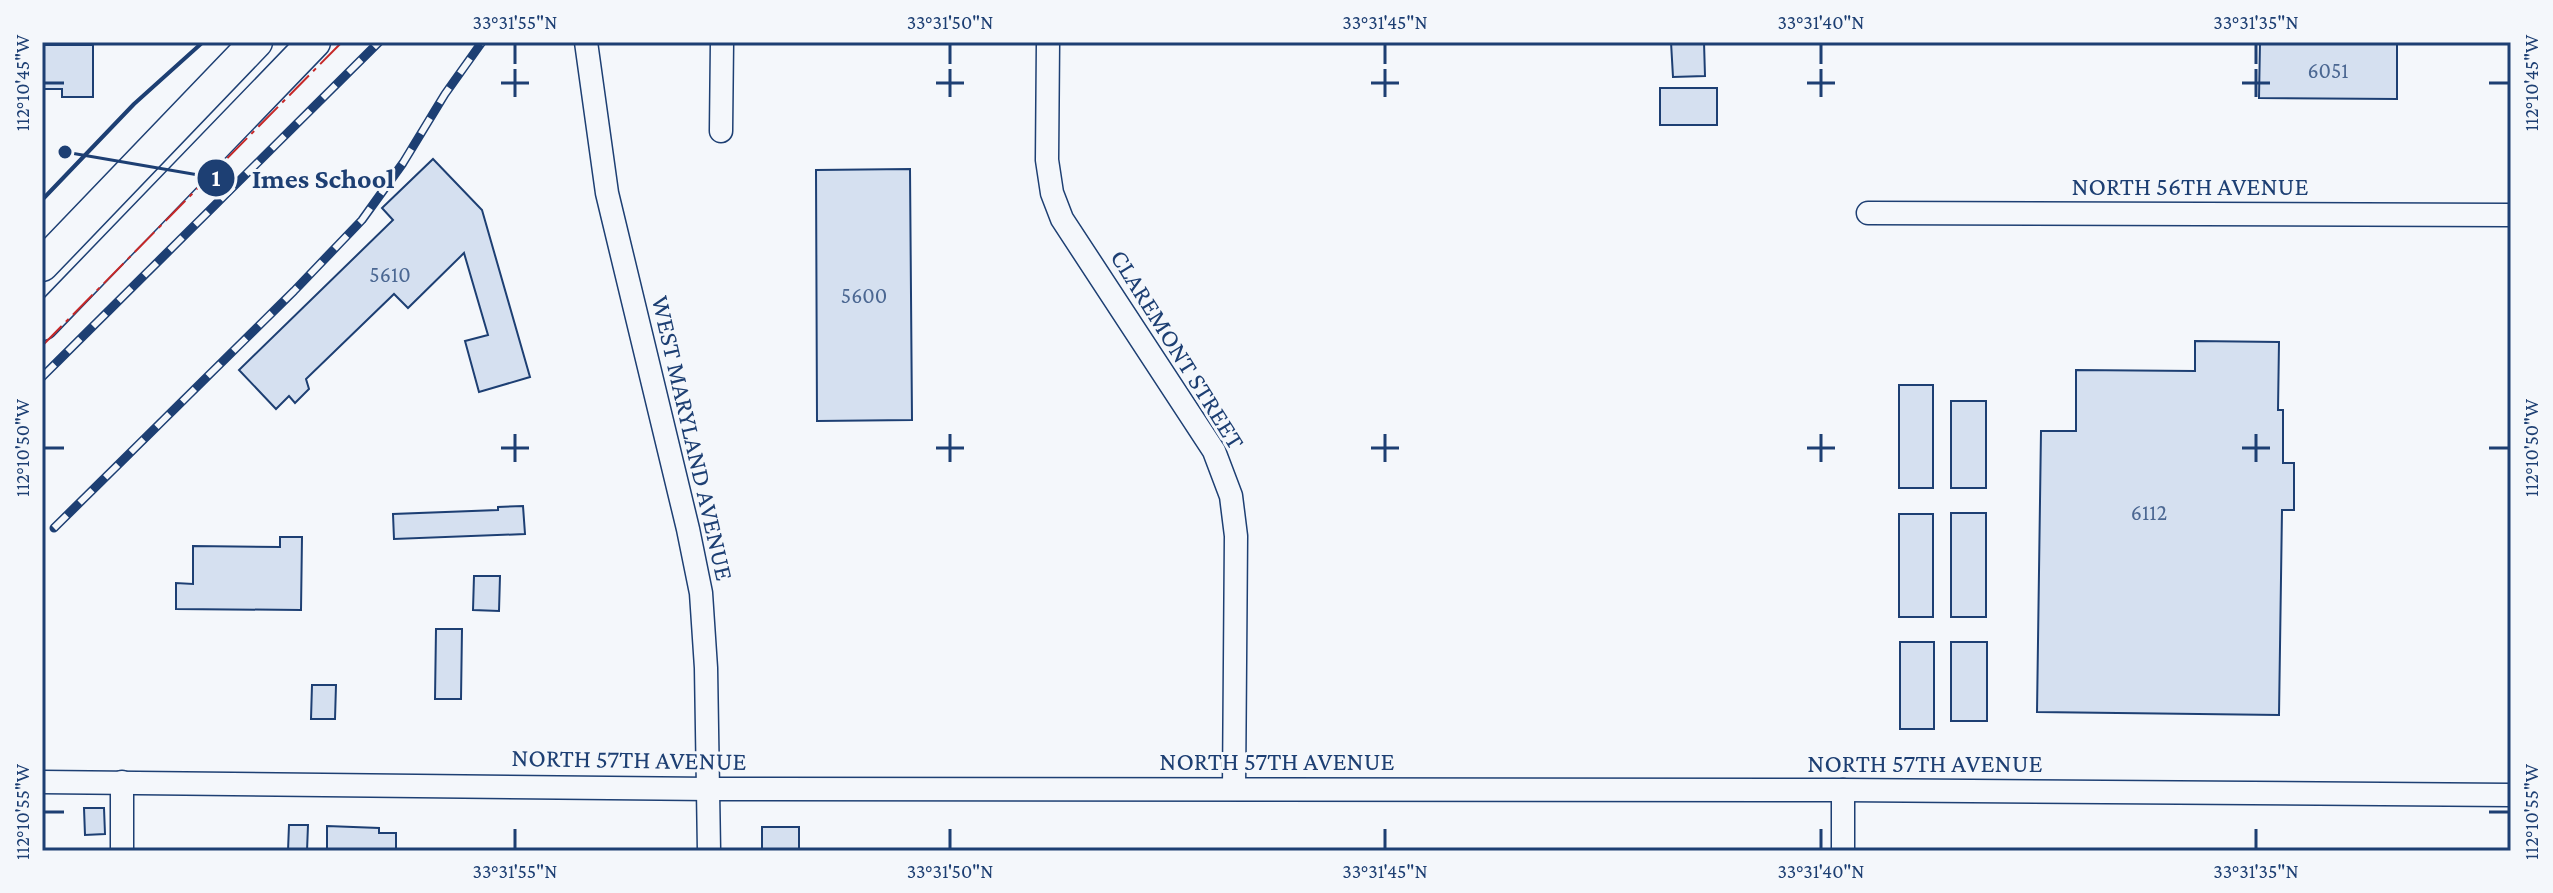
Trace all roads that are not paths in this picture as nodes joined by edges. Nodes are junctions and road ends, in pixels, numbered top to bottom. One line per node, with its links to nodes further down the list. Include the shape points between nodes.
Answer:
1 (256, 42): 9 (highway)
2 (314, 42): 10 (highway)
3 (586, 42): 13 (street, WEST MARYLAND AVENUE, via 605,179 701,593)
4 (722, 42): 6 (street)
5 (1048, 42): 14 (street, CLAREMONT STREET, via 1047,160 1062,219 1214,451 1231,496 1236,536)
6 (721, 131)
7 (1868, 213): 8 (street, NORTH 56TH AVENUE)
8 (2511, 215)
9 (42, 265)
10 (42, 324)
11 (42, 782): 12 (street, NORTH 57TH AVENUE)
12 (122, 782): 13 (street, NORTH 57TH AVENUE); 17 (street)
13 (710, 789): 14 (street, NORTH 57TH AVENUE); 18 (street, WEST MARYLAND AVENUE)
14 (1234, 789): 15 (street, NORTH 57TH AVENUE)
15 (1843, 790): 16 (street, NORTH 57TH AVENUE); 19 (street)
16 (2511, 795)
17 (122, 851)
18 (709, 851)
19 (1843, 851)

